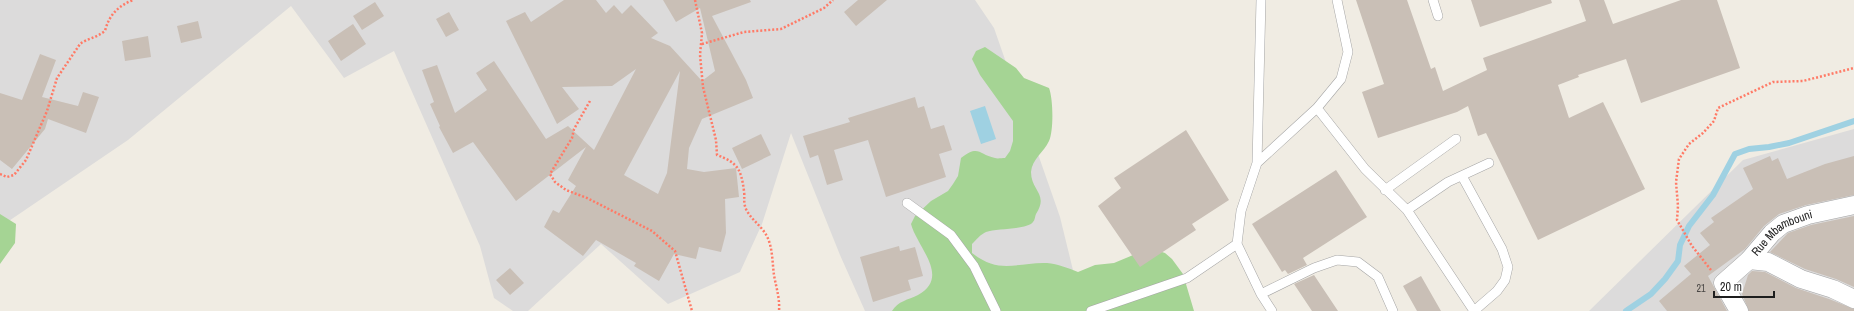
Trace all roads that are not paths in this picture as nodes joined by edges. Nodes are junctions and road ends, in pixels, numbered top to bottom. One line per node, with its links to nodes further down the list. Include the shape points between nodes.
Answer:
1 (1261, 0): 7 (lane)
2 (1337, 0): 5 (lane, via 1348,52 1342,79)
3 (1433, 0): 4 (lane)
4 (1438, 16)
5 (1317, 108): 7 (lane); 10 (lane, via 1365,170)
6 (1456, 139): 10 (lane)
7 (1257, 163): 14 (lane, via 1241,211)
8 (1488, 163): 9 (lane)
9 (1462, 176): 13 (lane, via 1448,182); 22 (lane, via 1502,249 1508,267 1505,280 1497,291)
10 (1385, 190): 13 (lane)
11 (907, 203): 18 (lane, via 951,235 974,266)
12 (1854, 204): 15 (street, Rue Mbambouni, via 1783,224)
13 (1407, 210): 22 (lane)
14 (1237, 244): 16 (lane); 19 (lane, via 1187,278)
15 (1749, 260): 17 (street, via 1768,262 1801,279); 23 (street, Rue Mbambouni, via 1723,283 1728,296)
16 (1261, 294): 20 (lane); 21 (lane, via 1314,268 1337,260 1358,262 1378,277)
17 (1854, 298)
18 (996, 311)
19 (1091, 311)
20 (1272, 311)
21 (1394, 311)
22 (1474, 311)
23 (1739, 311)

